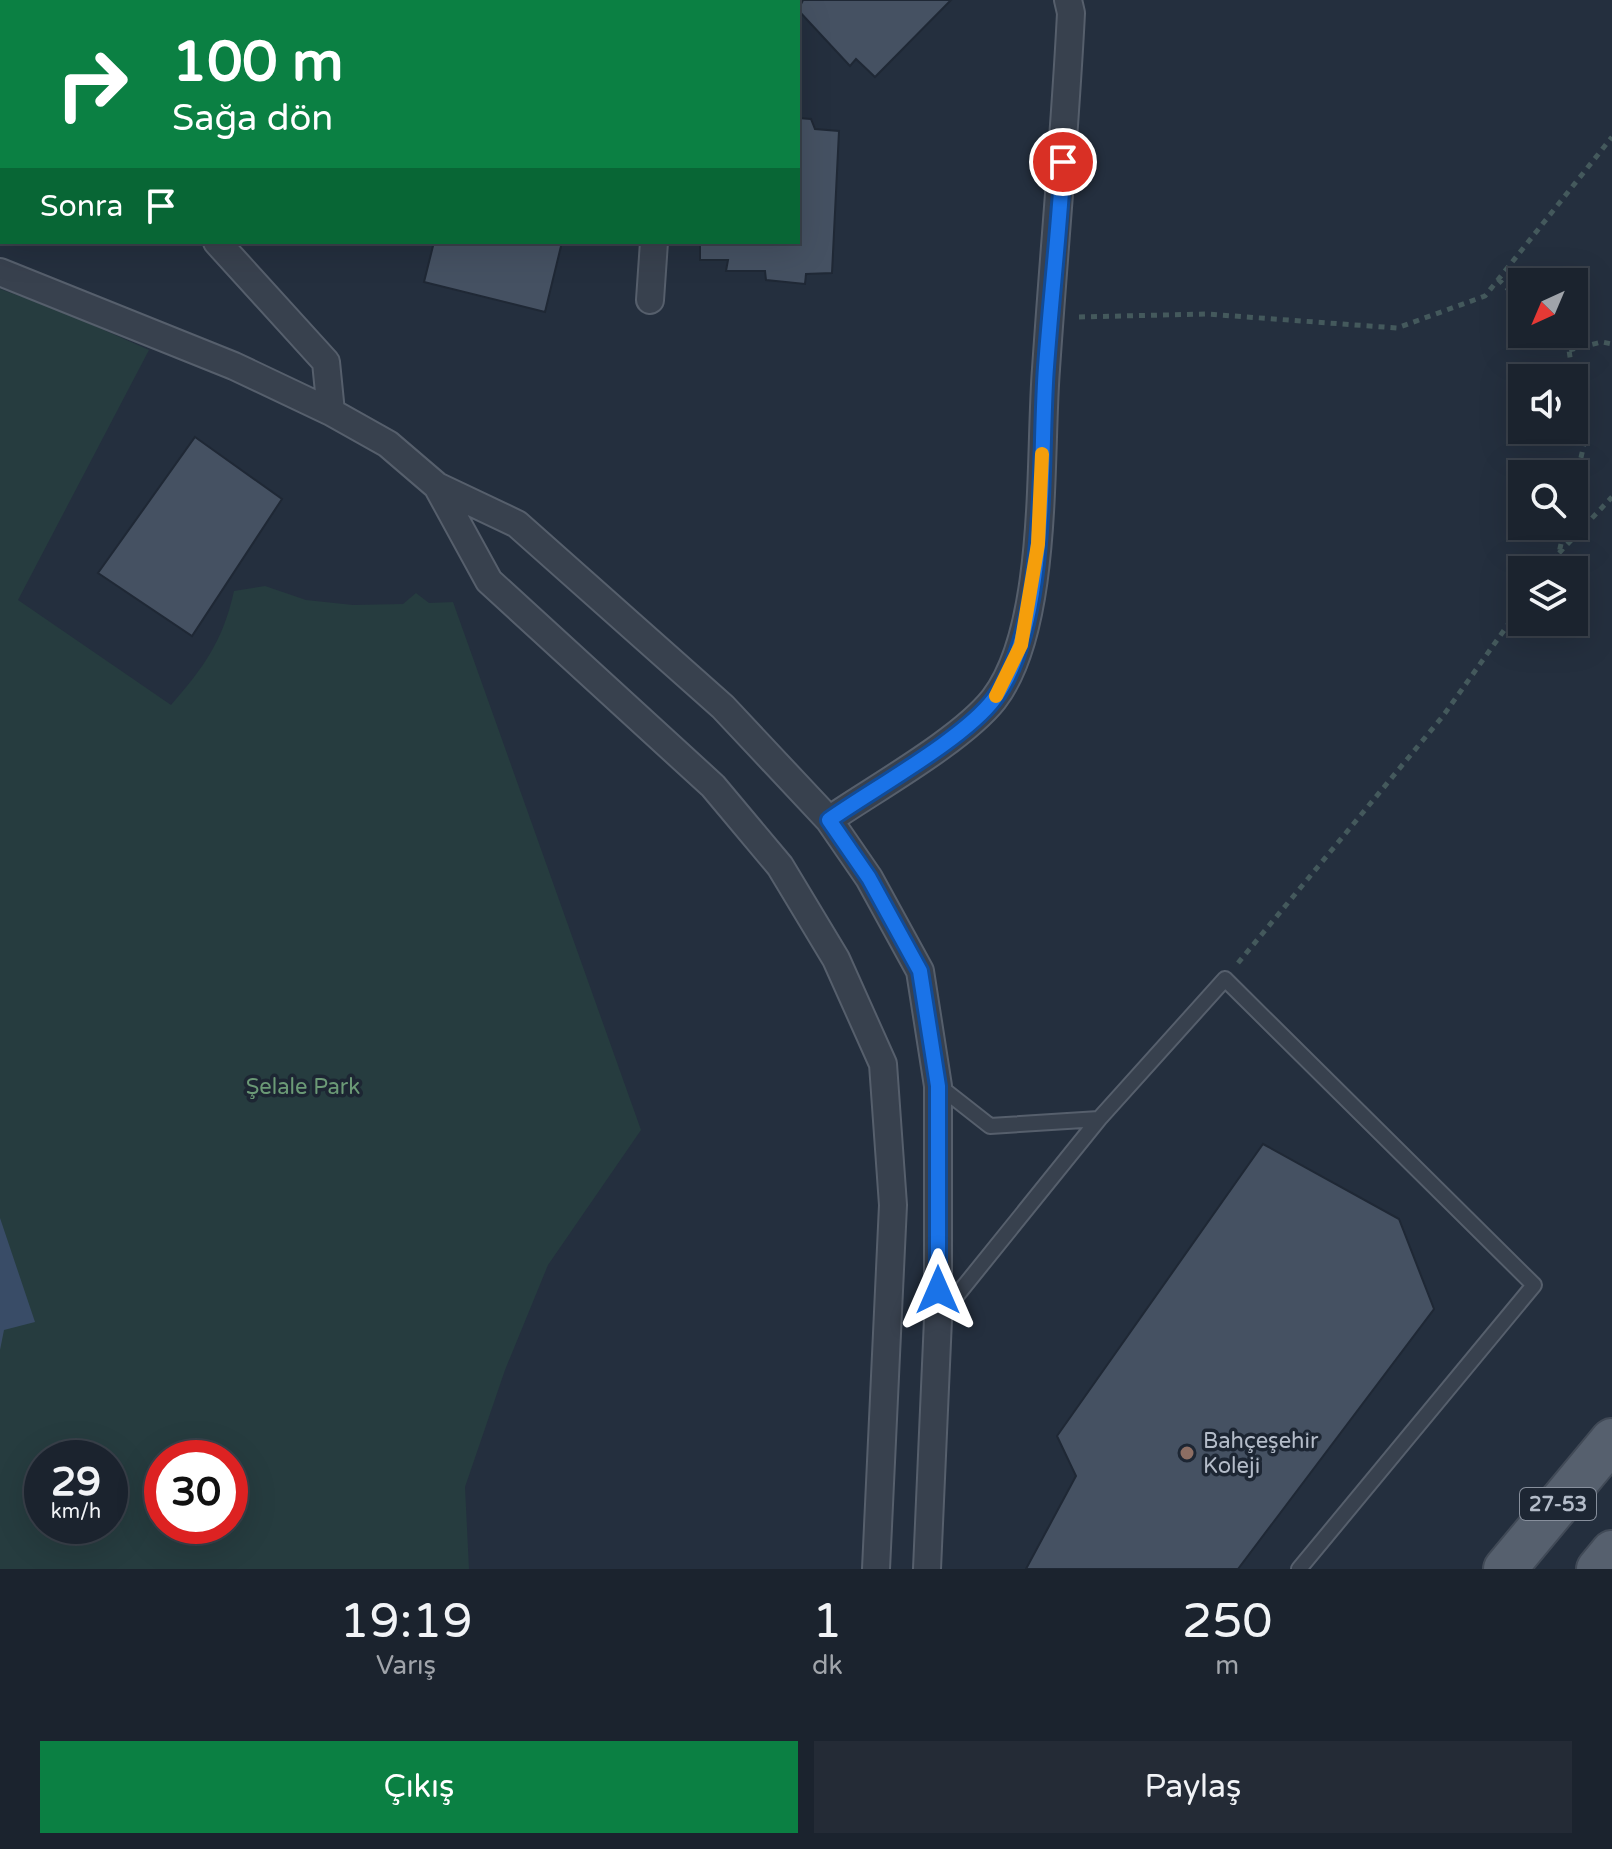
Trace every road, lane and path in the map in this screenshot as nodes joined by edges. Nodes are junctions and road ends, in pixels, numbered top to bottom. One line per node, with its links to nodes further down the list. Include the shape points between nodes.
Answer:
1 (1068, 0): 9 (street, via 1063,162)
2 (1612, 137): 6 (path)
3 (219, 244): 13 (street, via 326,362)
4 (654, 244): 8 (street)
5 (0, 272): 13 (street, via 234,366)
6 (1498, 279): 7 (path); 9 (path, via 1485,296 1397,328 1206,314)
7 (1508, 289)
8 (650, 300)
9 (1050, 317): 20 (street, via 1038,544 1021,645 995,698 968,724)
10 (1612, 344): 11 (path)
11 (1569, 350): 12 (path)
12 (1571, 364)
13 (331, 412): 14 (street, via 388,444)
14 (437, 486): 20 (street, via 517,524 723,707); 27 (street, via 489,581 713,786 780,866 836,959 883,1064 893,1205)
15 (1612, 497): 17 (path)
16 (1562, 540): 17 (path)
17 (1559, 553): 18 (path)
18 (1557, 556)
19 (1508, 625): 21 (path, via 1443,716)
20 (829, 820): 22 (street, via 869,878 920,971)
21 (1225, 979): 23 (lane); 29 (lane, via 1534,1285)
22 (938, 1086): 23 (lane, via 990,1126); 24 (street)
23 (1099, 1119): 24 (lane)
24 (938, 1319): 28 (street)
25 (1612, 1440): 30 (main road, 27-53)
26 (1612, 1552): 31 (main road)
27 (876, 1569)
28 (927, 1569)
29 (1299, 1569)
30 (1505, 1569)
31 (1598, 1569)

